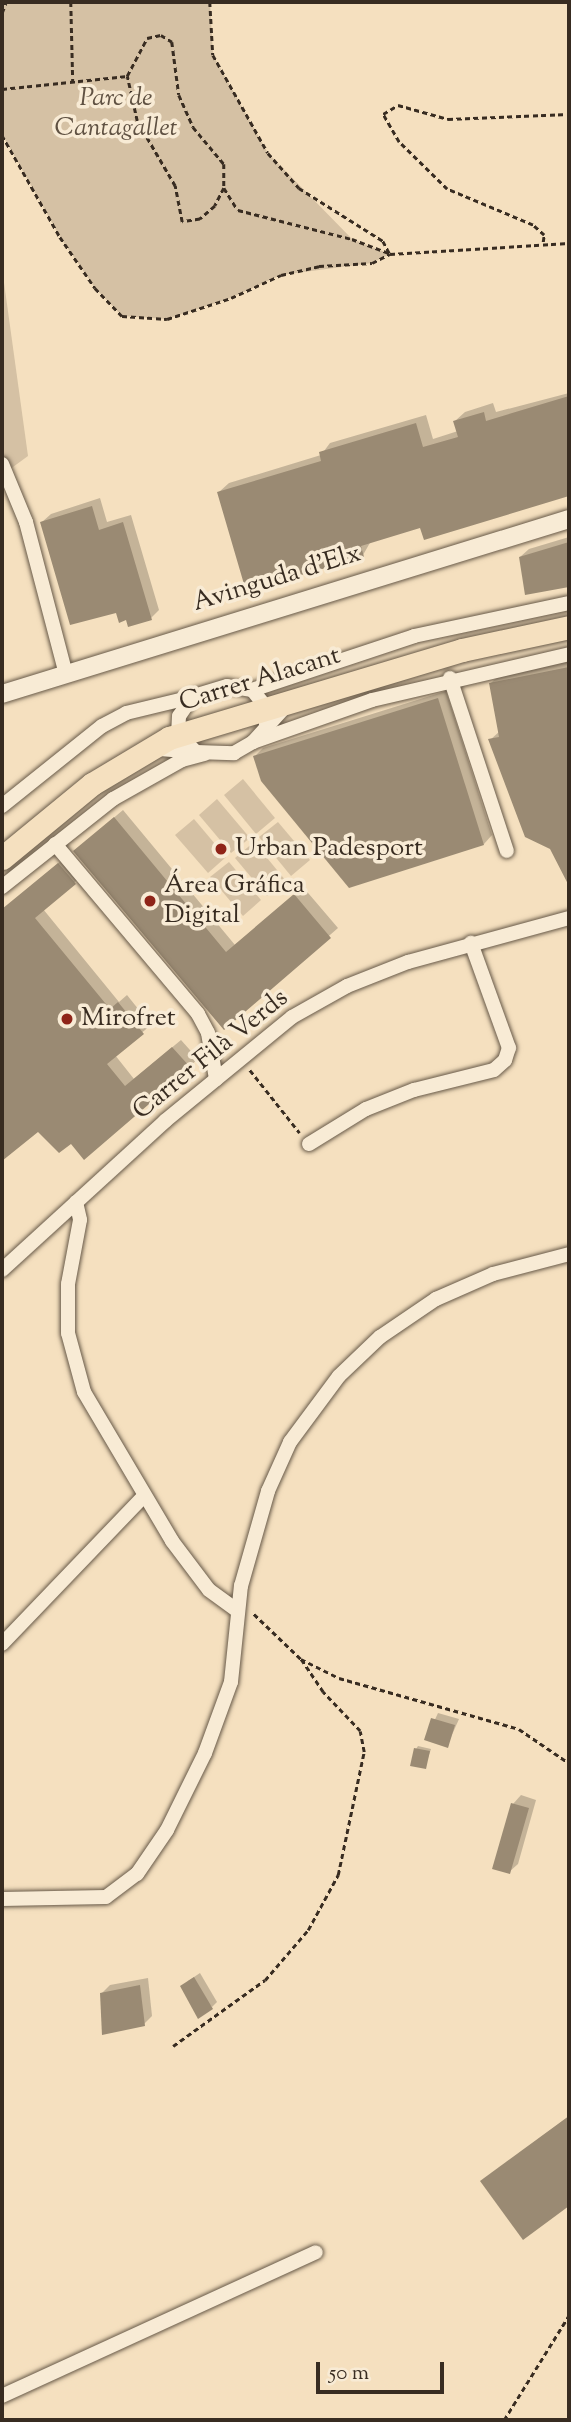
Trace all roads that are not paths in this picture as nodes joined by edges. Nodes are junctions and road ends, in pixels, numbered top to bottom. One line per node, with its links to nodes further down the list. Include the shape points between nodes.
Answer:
1 (2, 464): 6 (street, via 29,532)
2 (569, 519): 6 (street, Avinguda d'Elx)
3 (569, 603): 10 (street, Carrer Alacant, via 414,636)
4 (569, 627): 10 (main road, Carrer Alacant, via 462,650)
5 (569, 654): 7 (street, Carrer Alacant)
6 (65, 671): 8 (street, Avinguda d'Elx)
7 (450, 678): 12 (street, Carrer Alacant, via 321,716); 17 (street)
8 (2, 694)
9 (192, 697): 10 (street, via 227,686); 11 (street); 15 (street, via 126,713 102,726)
10 (261, 707): 11 (main road, Carrer Alacant); 12 (street)
11 (179, 725): 13 (main road, Carrer Alacant); 14 (street)
12 (254, 742): 14 (street, Carrer Alacant, via 234,753)
13 (148, 748): 14 (street); 18 (main road, Carrer Alacant, via 92,784)
14 (200, 753): 16 (street, Carrer Alacant, via 122,794)
15 (2, 806)
16 (55, 844): 19 (street, Carrer Alacant); 22 (street, via 198,1014 208,1033)
17 (507, 851)
18 (2, 858)
19 (2, 887)
20 (569, 918): 21 (street, Carrer Filà Verds)
21 (471, 943): 22 (street, Carrer Filà Verds, via 347,986 292,1017); 23 (street, via 509,1048 505,1060 494,1070 414,1090 366,1109)
22 (216, 1079): 24 (street, Carrer Filà Verds)
23 (309, 1144)
24 (76, 1202): 26 (street, Carrer Filà Verds); 27 (street, via 80,1220 67,1311 72,1359 93,1410)
25 (569, 1254): 28 (street, via 493,1274 436,1299 380,1337 339,1376 304,1420 277,1469)
26 (2, 1270)
27 (143, 1497): 28 (street, via 196,1574 220,1601); 29 (street)
28 (237, 1610): 30 (street, via 231,1682 220,1714 188,1791 137,1874 114,1893 93,1900)
29 (2, 1644)
30 (2, 1899)
31 (316, 2252): 32 (street)
32 (2, 2396)

